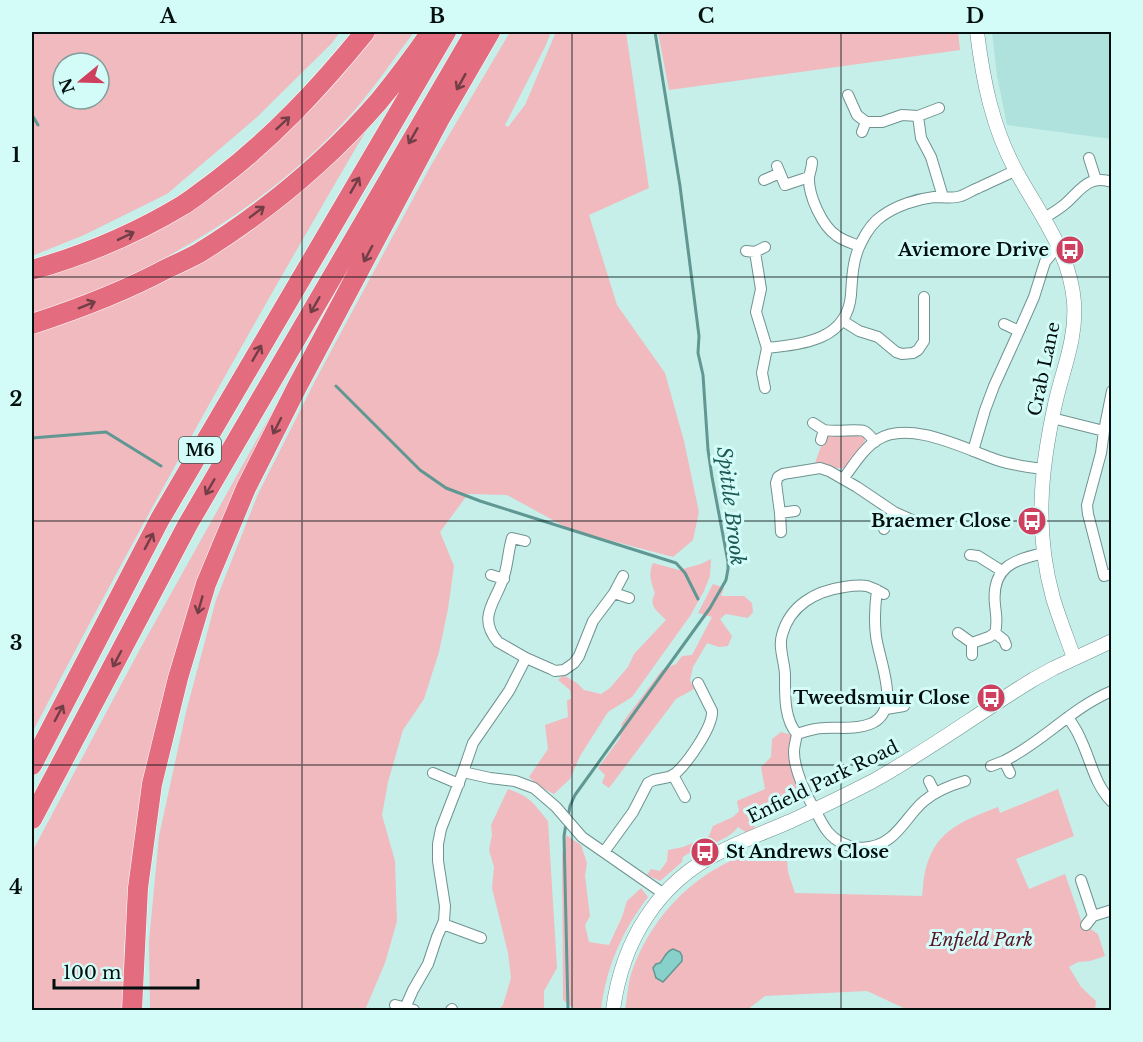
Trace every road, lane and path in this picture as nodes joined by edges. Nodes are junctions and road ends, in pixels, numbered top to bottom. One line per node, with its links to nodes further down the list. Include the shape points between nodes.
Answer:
1 (364, 32): 22 (highway, one-way to 1, via 105,245 185,203 235,166 297,110)
2 (431, 32): 25 (highway, one-way to 2, via 78,309 155,275 197,254 240,225 346,136 406,68)
3 (446, 32): 69 (highway, M6, one-way to 3, via 160,519)
4 (474, 32): 82 (highway, M6, one-way to 82, via 188,524)
5 (490, 32): 90 (highway, one-way to 90, via 297,387 246,488 206,584 152,784 138,888)
6 (977, 32): 12 (street, Crab Lane, via 989,101)
7 (848, 95): 9 (street, via 864,127 897,116)
8 (939, 108): 9 (street)
9 (918, 116): 17 (street, via 921,138)
10 (1089, 158): 15 (street)
11 (812, 162): 13 (street)
12 (1016, 170): 17 (street, via 963,195); 18 (street, Crab Lane)
13 (809, 177): 14 (street, via 785,185 779,169); 20 (street, via 826,226 836,236)
14 (764, 180)
15 (1096, 180): 16 (street); 18 (street, via 1081,187)
16 (1112, 182)
17 (943, 197): 20 (street, via 913,202 883,215)
18 (1044, 218): 19 (street, Crab Lane)
19 (1059, 245): 27 (street, via 1045,262); 31 (street, Crab Lane, via 1074,302 1073,329)
20 (859, 246): 24 (street)
21 (765, 247): 28 (street, via 751,251 761,289 756,312)
22 (32, 270)
23 (924, 297): 24 (street, via 924,341 913,352 896,352 878,337)
24 (843, 321): 28 (street, via 833,331 809,341)
25 (32, 324)
26 (1004, 324): 27 (street)
27 (1019, 331): 35 (street, via 994,386)
28 (767, 348): 29 (street, via 762,373)
29 (765, 388)
30 (1112, 391): 33 (street)
31 (1052, 418): 33 (street); 36 (street, Crab Lane)
32 (813, 423): 34 (street, via 823,435 861,430)
33 (1104, 431): 49 (street, via 1087,505 1104,576)
34 (875, 442): 35 (street, via 892,434 912,434 938,437); 37 (street)
35 (973, 451): 36 (street)
36 (1043, 469): 45 (street, Crab Lane)
37 (843, 479): 39 (street); 40 (street, via 820,468 780,475 776,483)
38 (795, 511): 40 (street)
39 (894, 512): 41 (street); 42 (street)
40 (780, 513): 43 (street)
41 (912, 520)
42 (884, 529)
43 (781, 532)
44 (525, 541): 51 (street, via 512,538)
45 (1045, 553): 47 (street, via 1015,561); 61 (street, Crab Lane, via 1055,605)
46 (970, 555): 47 (street)
47 (1002, 571): 55 (street, via 995,587)
48 (490, 574): 51 (street)
49 (1112, 574)
50 (622, 576): 52 (street)
51 (504, 579): 60 (street, via 489,611 490,627 498,642)
52 (614, 592): 53 (street); 60 (street, via 596,615 572,666 555,671)
53 (629, 598)
54 (958, 633): 57 (street)
55 (995, 633): 57 (street); 58 (street)
56 (1112, 641): 61 (street, Enfield Park Road)
57 (972, 644): 59 (street)
58 (1006, 645)
59 (972, 656)
60 (526, 658): 71 (street, via 509,691 473,743)
61 (1074, 658): 81 (street, Enfield Park Road, via 1021,687 920,754)
62 (698, 683): 74 (street, via 710,706 711,722)
63 (1112, 691): 66 (street)
64 (904, 706): 65 (street)
65 (886, 709): 67 (street, via 880,718 864,726 820,728); 67 (street, via 875,625 880,592 869,586 856,586 818,593 803,602 782,635 788,717)
66 (1068, 717): 68 (street); 80 (street, via 1096,781)
67 (797, 734): 81 (street, via 796,765)
68 (1004, 761): 70 (street); 73 (street)
69 (32, 765)
70 (991, 766)
71 (462, 772): 77 (street); 83 (street, via 515,781 543,794 582,837)
72 (433, 773): 77 (street)
73 (1010, 773)
74 (673, 775): 79 (street); 83 (street, via 648,783)
75 (929, 780): 78 (street)
76 (965, 781): 78 (street)
77 (459, 784): 87 (street, via 438,844 445,906)
78 (935, 794): 81 (street, via 888,840 864,848 848,846 834,838)
79 (685, 797)
80 (1112, 802)
81 (815, 810): 85 (street, Enfield Park Road, via 700,863)
82 (32, 819)
83 (604, 852): 85 (street)
84 (1081, 880): 86 (street, via 1090,920)
85 (664, 894): 91 (street, Enfield Park Road, via 630,946)
86 (1112, 910)
87 (443, 924): 88 (street); 89 (street)
88 (481, 938)
89 (405, 1008)
90 (132, 1011)
91 (613, 1011)

